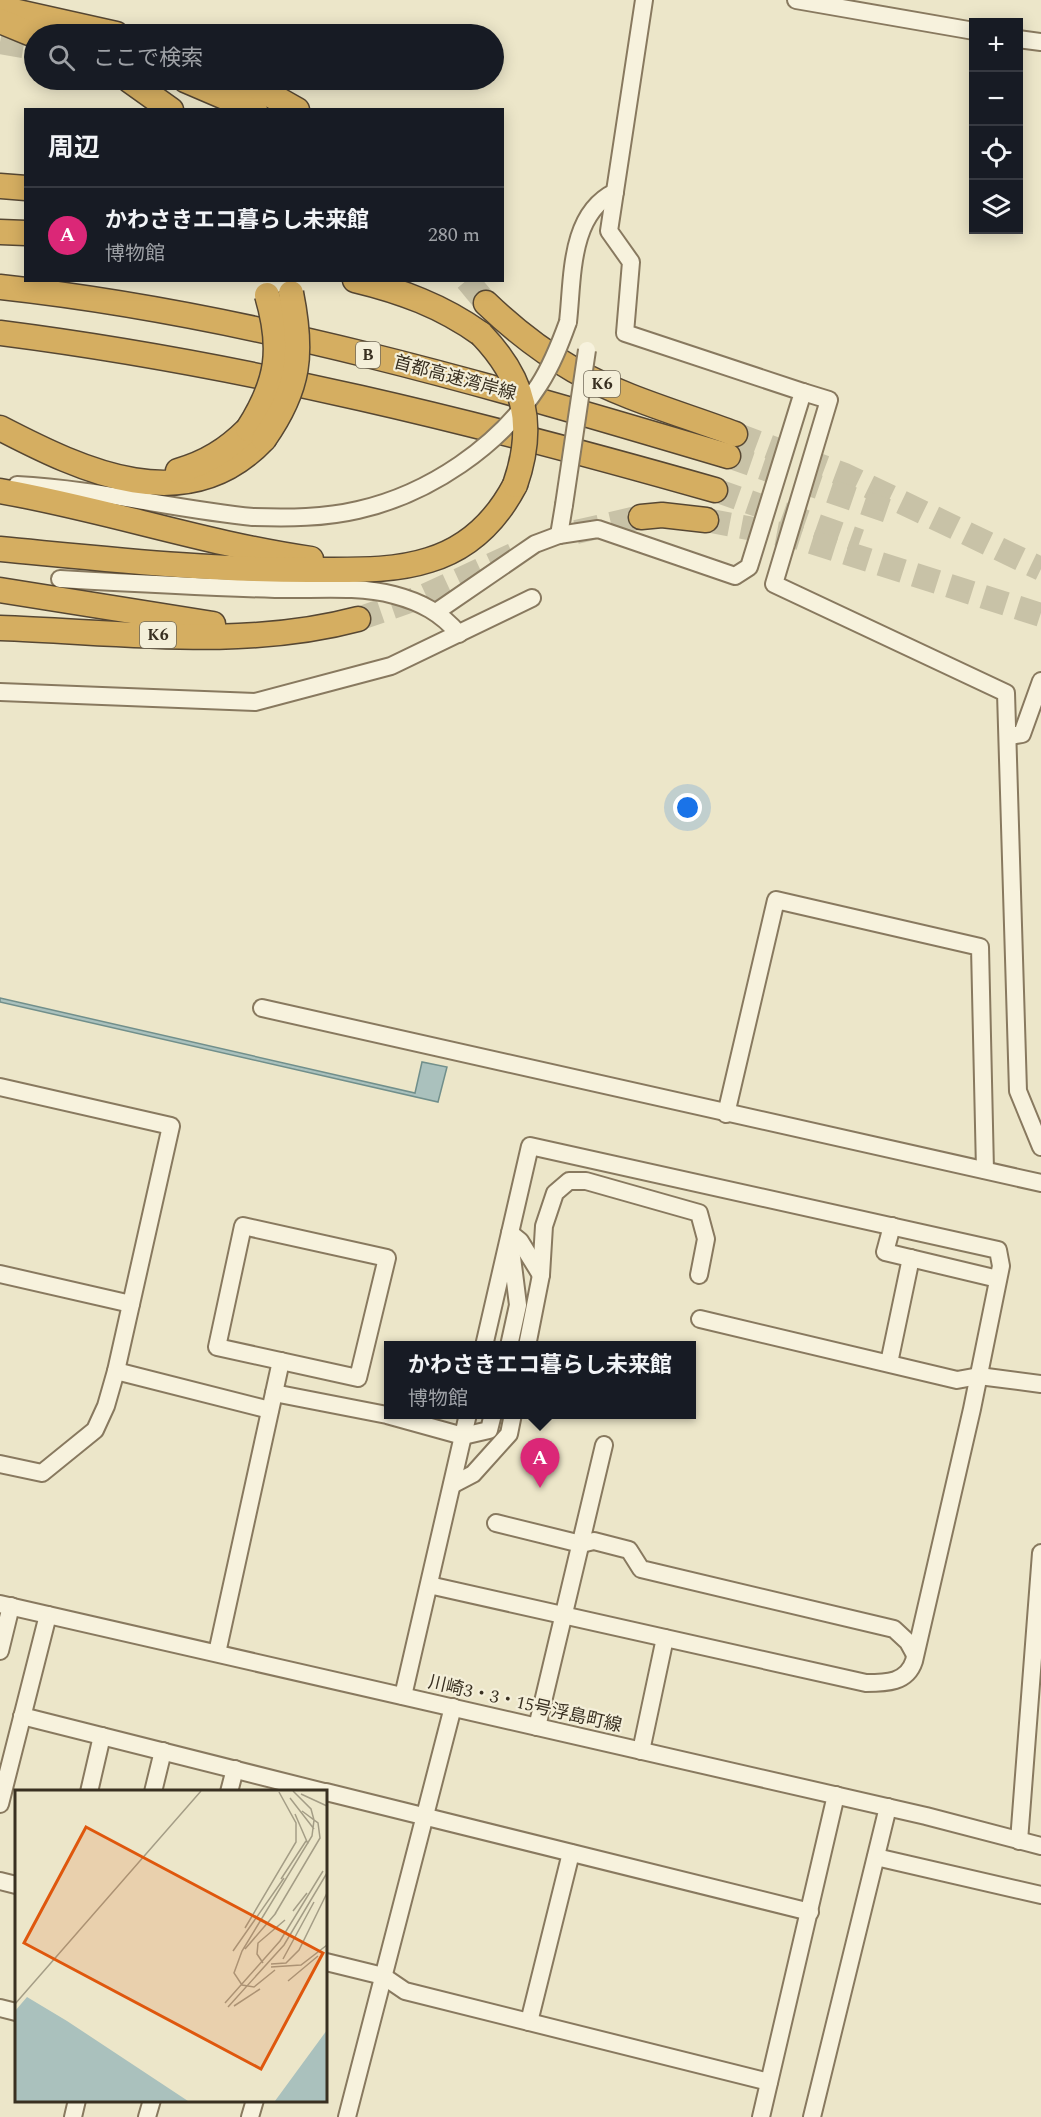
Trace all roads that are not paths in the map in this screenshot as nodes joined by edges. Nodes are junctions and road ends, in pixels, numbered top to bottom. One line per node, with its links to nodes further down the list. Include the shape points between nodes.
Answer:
1 (644, 0): 20 (street)
2 (796, 0): 6 (street)
3 (0, 8): 5 (highway)
4 (0, 21): 7 (highway)
5 (71, 24)
6 (969, 30)
7 (24, 31)
8 (1023, 40): 9 (street)
9 (1041, 42)
10 (143, 90): 13 (highway)
11 (208, 90): 14 (highway)
12 (262, 90): 15 (highway)
13 (168, 108)
14 (250, 108)
15 (293, 108)
16 (24, 174): 17 (highway)
17 (0, 175)
18 (0, 186): 19 (highway)
19 (24, 188)
20 (615, 192): 29 (street, via 609,231 631,262 625,333); 32 (street, bridge, via 602,198 582,228 568,322 539,386 476,452 403,496 358,510 308,518 253,517 65,488)
21 (0, 232): 22 (highway)
22 (24, 233)
23 (362, 282): 39 (highway, bridge, via 441,308 481,333 506,364 520,393 525,416 526,442 515,485 489,525 472,539 430,560)
24 (0, 287): 31 (highway, 首都高速湾岸線 / B, via 92,297 248,326)
25 (276, 287): 30 (highway, bridge, via 275,373 256,434 192,467 161,476 128,478 76,465)
26 (486, 303): 31 (highway, K6, via 539,348 574,370)
27 (0, 333): 33 (highway, via 79,343 396,405)
28 (587, 350): 37 (street, bridge)
29 (803, 392): 37 (street, via 749,567 735,576 598,528); 50 (street, via 829,400 774,584 1006,693)
30 (0, 428)
31 (732, 445)
32 (0, 484)
33 (716, 490)
34 (0, 491): 39 (highway, via 273,552)
35 (641, 517): 36 (highway)
36 (706, 520)
37 (559, 536): 43 (street, via 535,544)
38 (0, 549): 39 (highway, via 133,562 287,570)
39 (394, 568)
40 (60, 579): 43 (street, via 198,587 365,590 393,594)
41 (0, 590): 46 (highway, via 246,629)
42 (532, 598): 47 (street)
43 (436, 612): 47 (street)
44 (358, 619): 46 (highway, K6)
45 (0, 628): 46 (highway, K6, via 229,636)
46 (317, 630)
47 (459, 634): 49 (street, via 391,666 255,702)
48 (1041, 681): 50 (street, via 1022,734)
49 (0, 692)
50 (1010, 736): 54 (street, via 1018,1091)
51 (262, 1008): 53 (street)
52 (0, 1087): 64 (street, via 171,1126)
53 (726, 1114): 55 (street); 55 (street, via 776,900 980,947)
54 (1041, 1147)
55 (985, 1170): 56 (street)
56 (1041, 1183)
57 (892, 1226): 58 (street, via 530,1146); 59 (street, via 885,1252); 63 (street, via 998,1250)
58 (510, 1233): 61 (street, via 520,1241); 66 (street); 67 (street, via 518,1305)
59 (911, 1258): 63 (street); 70 (street)
60 (0, 1274): 64 (street)
61 (541, 1275): 62 (street, via 544,1226 555,1193 569,1181 586,1181 699,1213 706,1239); 68 (street)
62 (699, 1275)
63 (999, 1279): 72 (street)
64 (131, 1304): 71 (street)
65 (700, 1319): 70 (street)
66 (485, 1341)
67 (509, 1341)
68 (528, 1341)
69 (281, 1361): 69 (street, via 358,1378 387,1258 243,1226 217,1347); 74 (street)
70 (889, 1363): 72 (street, via 957,1380)
71 (116, 1371): 75 (street); 83 (street, via 95,1430 42,1473)
72 (979, 1376): 73 (street); 95 (street)
73 (1041, 1384)
74 (274, 1393): 75 (street); 76 (street)
75 (270, 1410): 94 (street)
76 (384, 1413)
77 (404, 1419): 81 (street)
78 (467, 1419): 81 (street)
79 (492, 1419): 81 (street, via 489,1430)
80 (512, 1419): 84 (street, via 509,1434 473,1474)
81 (463, 1437): 84 (street)
82 (604, 1445): 86 (street)
83 (0, 1464)
84 (452, 1485): 88 (street)
85 (496, 1524): 86 (street)
86 (580, 1544): 91 (street); 95 (street, via 594,1541 628,1550 641,1569 894,1629)
87 (1041, 1552): 113 (street)
88 (429, 1585): 91 (street); 96 (street)
89 (6, 1605): 90 (street, 川崎3・3・15号浮島町線); 93 (street)
90 (48, 1615): 94 (street, 川崎3・3・15号浮島町線); 98 (street)
91 (563, 1615): 92 (street); 99 (street)
92 (665, 1638): 95 (street, via 866,1689 899,1679 911,1670); 101 (street)
93 (0, 1650)
94 (217, 1653): 96 (street, 川崎3・3・15号浮島町線)
95 (914, 1653)
96 (404, 1696): 97 (street, 川崎3・3・15号浮島町線)
97 (453, 1707): 99 (street, 川崎3・3・15号浮島町線); 112 (street)
98 (22, 1716): 100 (street); 110 (street)
99 (537, 1727): 101 (street, 川崎3・3・15号浮島町線)
100 (102, 1736): 102 (street); 104 (street)
101 (641, 1750): 109 (street, 川崎3・3・15号浮島町線)
102 (163, 1751): 103 (street); 105 (street)
103 (235, 1769): 106 (street); 107 (street)
104 (89, 1790)
105 (153, 1790)
106 (229, 1790)
107 (306, 1790)
108 (327, 1796): 112 (street)
109 (836, 1796): 111 (street, 川崎3・3・15号浮島町線); 120 (street)
110 (0, 1804)
111 (888, 1807): 113 (street, 川崎3・3・15号浮島町線); 116 (street)
112 (423, 1816): 115 (street); 122 (street)
113 (1019, 1841): 114 (street, 川崎3・3・15号浮島町線)
114 (1041, 1846)
115 (572, 1853): 120 (street); 125 (street)
116 (876, 1857): 119 (street); 135 (street)
117 (0, 1881): 118 (street)
118 (15, 1885)
119 (1041, 1895)
120 (810, 1912): 126 (street)
121 (327, 1962): 122 (street)
122 (383, 1977): 125 (street, via 405,1991); 133 (street)
123 (0, 2008): 124 (street)
124 (15, 2012)
125 (529, 2022): 126 (street)
126 (770, 2082): 134 (street)
127 (77, 2102): 130 (street)
128 (151, 2102): 131 (street)
129 (254, 2102): 132 (street)
130 (73, 2117)
131 (147, 2117)
132 (250, 2117)
133 (347, 2117)
134 (761, 2117)
135 (812, 2117)

